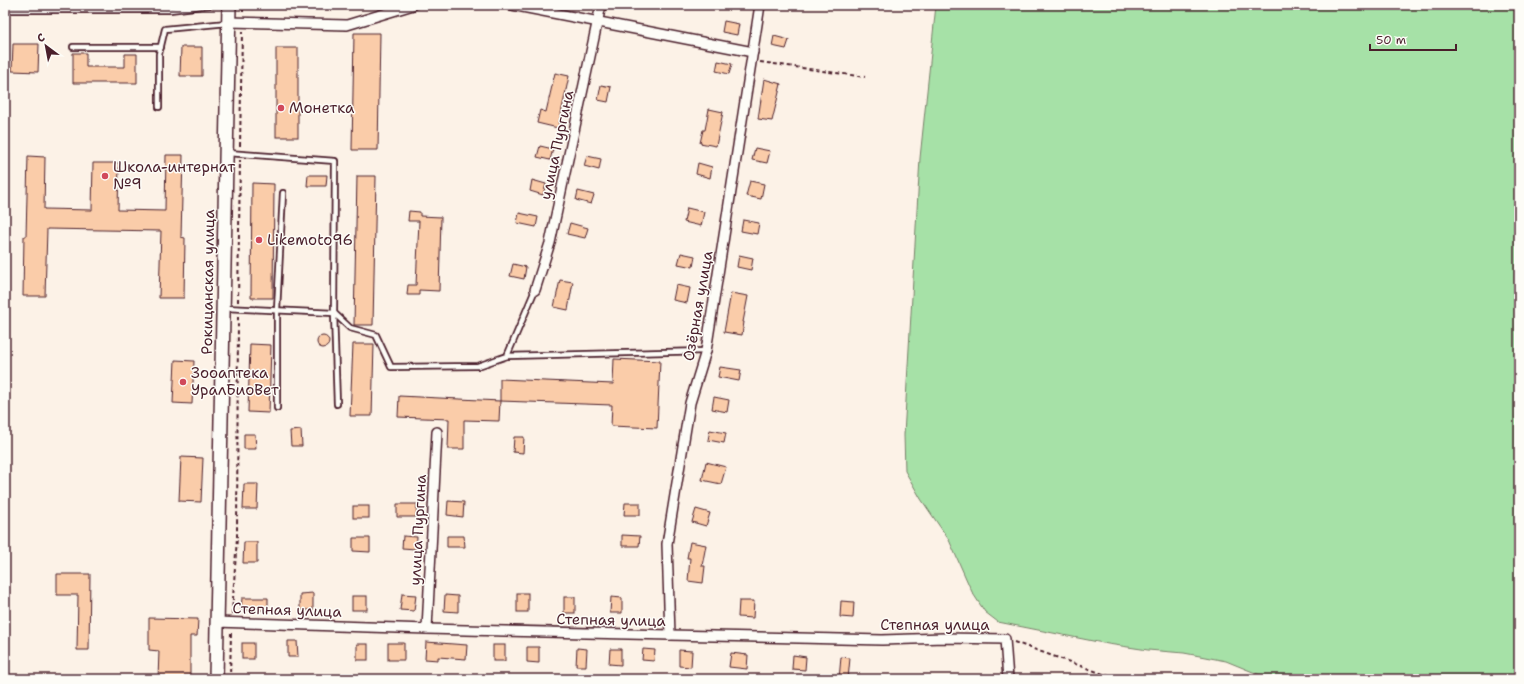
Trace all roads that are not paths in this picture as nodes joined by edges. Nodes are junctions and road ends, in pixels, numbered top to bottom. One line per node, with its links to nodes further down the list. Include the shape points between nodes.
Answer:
1 (210, 5): 7 (lane, via 170,10)
2 (229, 5): 9 (street, Рокицанская улица)
3 (413, 5): 9 (street, via 347,25)
4 (512, 5): 8 (street)
5 (600, 5): 8 (street, улица Пургина)
6 (760, 5): 12 (street, Озёрная улица)
7 (5, 10)
8 (597, 21): 12 (street); 16 (street, улица Пургина, via 550,242)
9 (229, 22): 11 (lane, via 166,29); 14 (street, Рокицанская улица)
10 (73, 47): 11 (lane)
11 (161, 47): 13 (lane)
12 (752, 57): 20 (street, Озёрная улица)
13 (159, 107)
14 (226, 153): 17 (street, Рокицанская улица); 19 (lane, via 336,161)
15 (284, 193): 18 (lane)
16 (534, 290): 21 (lane)
17 (223, 308): 18 (lane); 25 (street, Рокицанская улица)
18 (278, 310): 19 (lane); 23 (lane)
19 (334, 313): 21 (lane, via 350,328 376,335 391,367 478,366); 22 (lane)
20 (706, 351): 21 (lane); 27 (street, Озёрная улица, via 690,404 667,544)
21 (508, 356)
22 (337, 404)
23 (277, 408)
24 (437, 432): 26 (street, улица Пургина)
25 (216, 622): 26 (street, Степная улица); 28 (street, Рокицанская улица)
26 (427, 629): 27 (street, Степная улица)
27 (670, 635): 29 (street, Степная улица, via 875,640 1005,639)
28 (216, 679)
29 (1008, 679)

